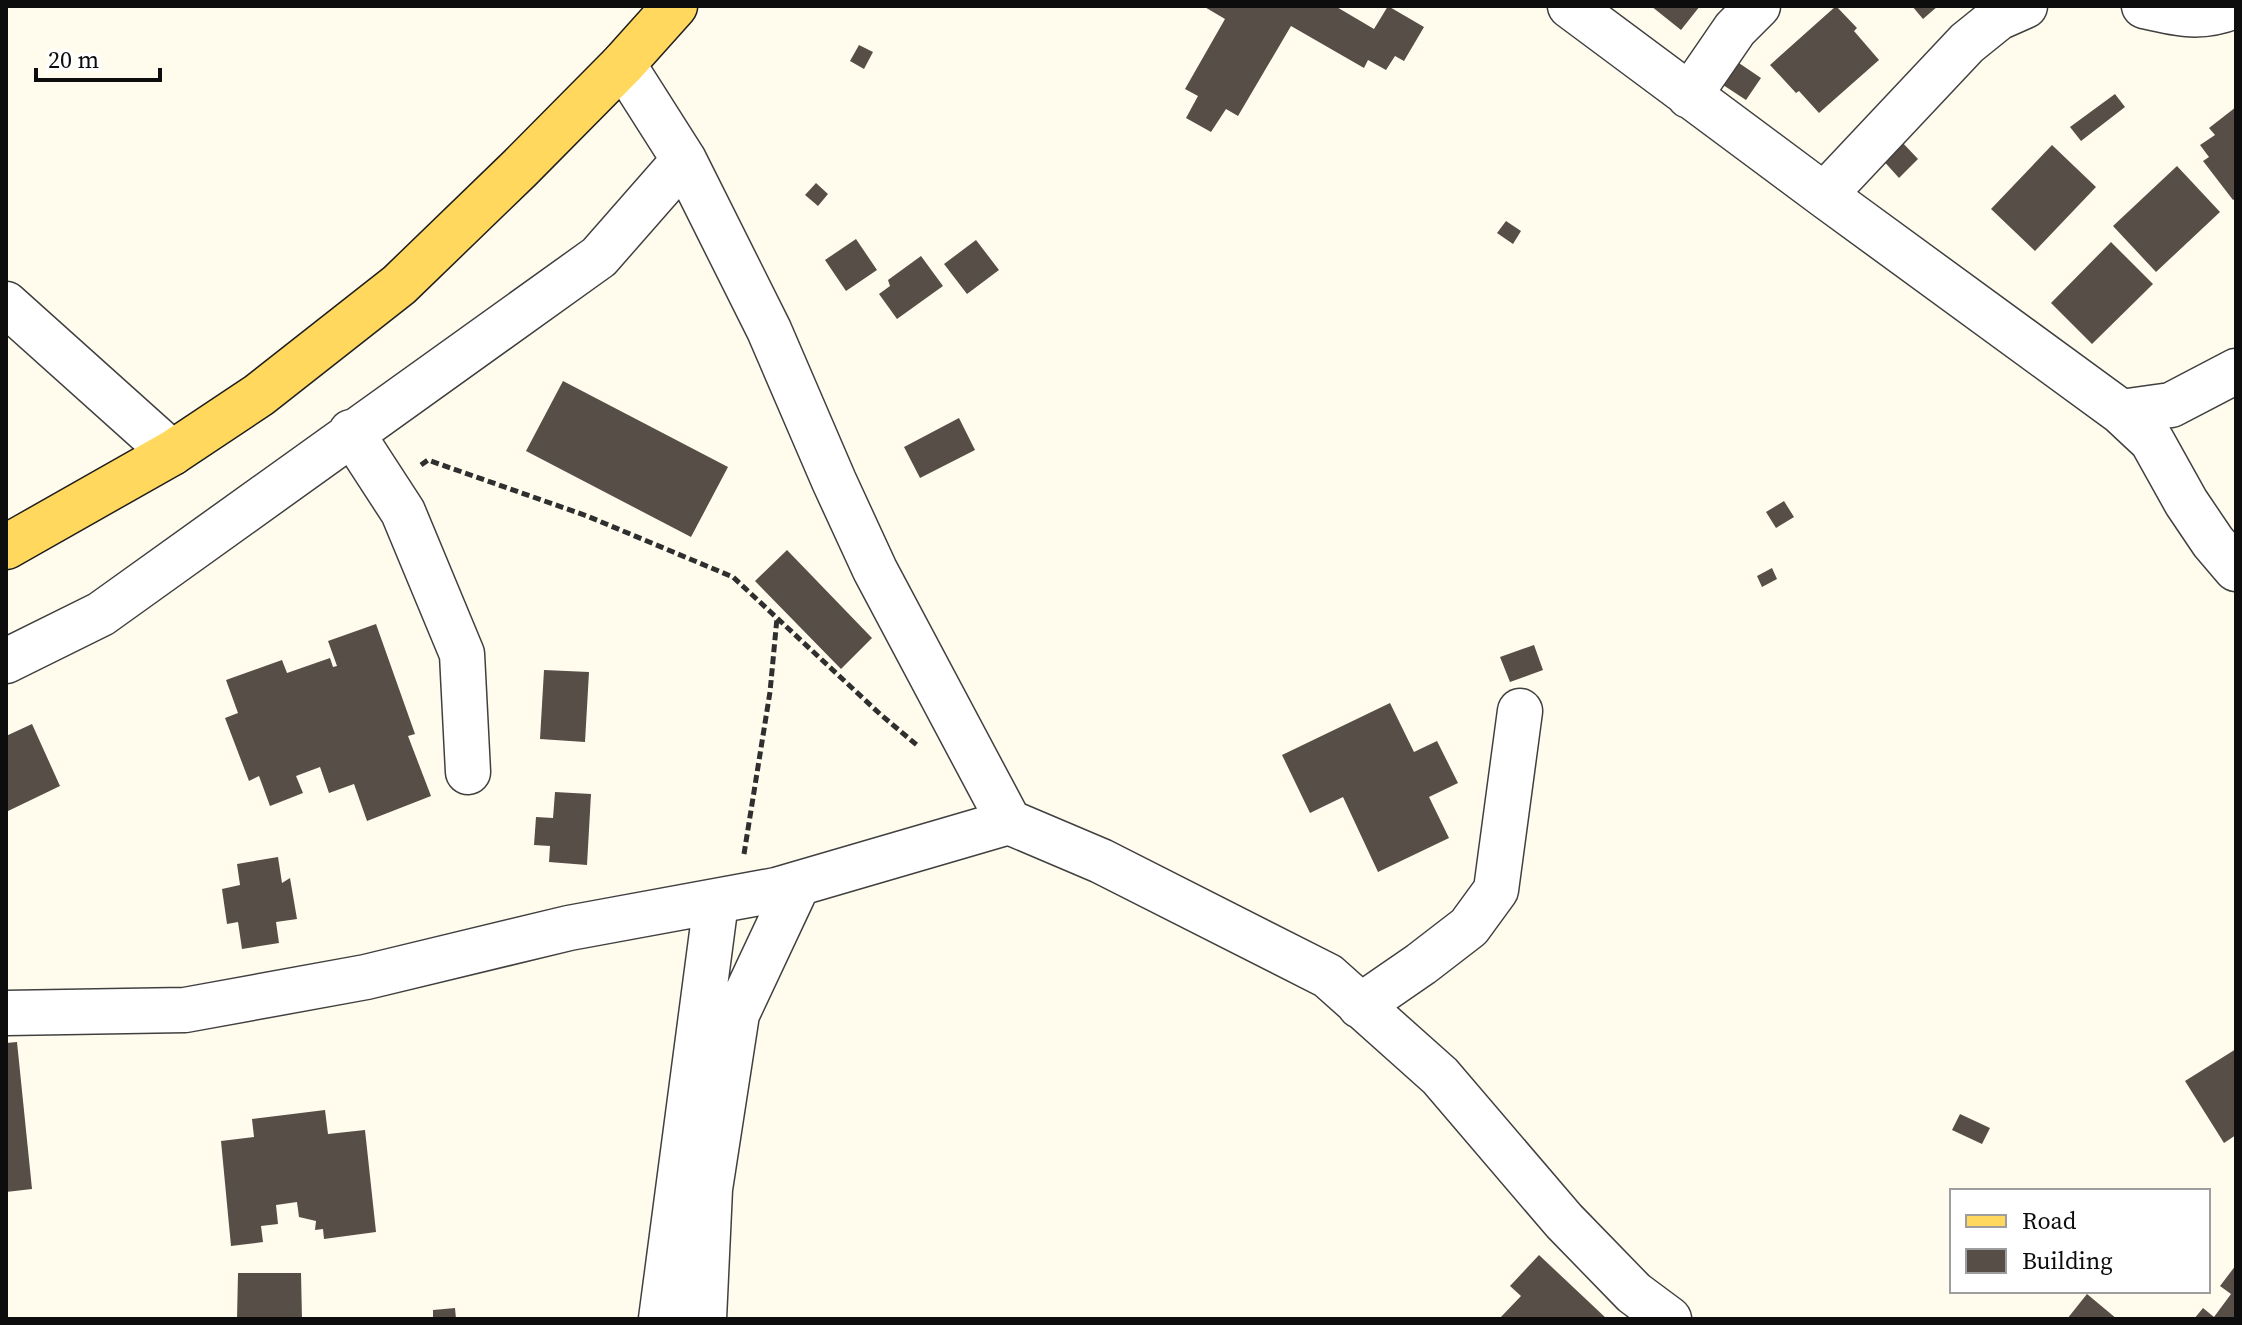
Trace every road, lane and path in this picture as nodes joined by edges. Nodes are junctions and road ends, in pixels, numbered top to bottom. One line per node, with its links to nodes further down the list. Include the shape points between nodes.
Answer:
1 (675, 6): 7 (main road)
2 (1570, 6): 8 (street)
3 (1758, 6): 8 (street, via 1735,29)
4 (2025, 6): 10 (street, via 1998,18 1967,43)
5 (2144, 6): 6 (street, via 2205,16)
6 (2235, 6)
7 (623, 64): 9 (street); 15 (main road, via 399,285 259,395)
8 (1689, 96): 10 (street)
9 (684, 160): 14 (street, via 599,257); 22 (street, via 769,330 875,570)
10 (1824, 195): 13 (street)
11 (6, 304): 15 (street)
12 (2236, 371): 13 (street, via 2171,405)
13 (2121, 412): 18 (street, via 2152,441 2186,502)
14 (351, 432): 16 (street); 20 (street, via 101,614)
15 (172, 453): 17 (main road)
16 (389, 490): 19 (path, via 428,460 587,516 733,577); 23 (street, via 462,654)
17 (6, 547)
18 (2236, 569)
19 (777, 617): 22 (path, via 932,757); 26 (path, via 770,692)
20 (6, 661)
21 (1520, 711): 27 (street, via 1496,890 1469,927)
22 (979, 767): 24 (street)
23 (468, 772)
24 (1009, 822): 25 (street); 27 (street, via 1101,861 1328,976)
25 (798, 884): 26 (street); 30 (street, via 737,1014 710,1189)
26 (727, 899): 28 (street, via 185,1010); 29 (street)
27 (1360, 1006): 31 (street, via 1440,1076 1564,1221 1634,1293)
28 (6, 1013)
29 (661, 1319)
30 (704, 1319)
31 (1669, 1319)

